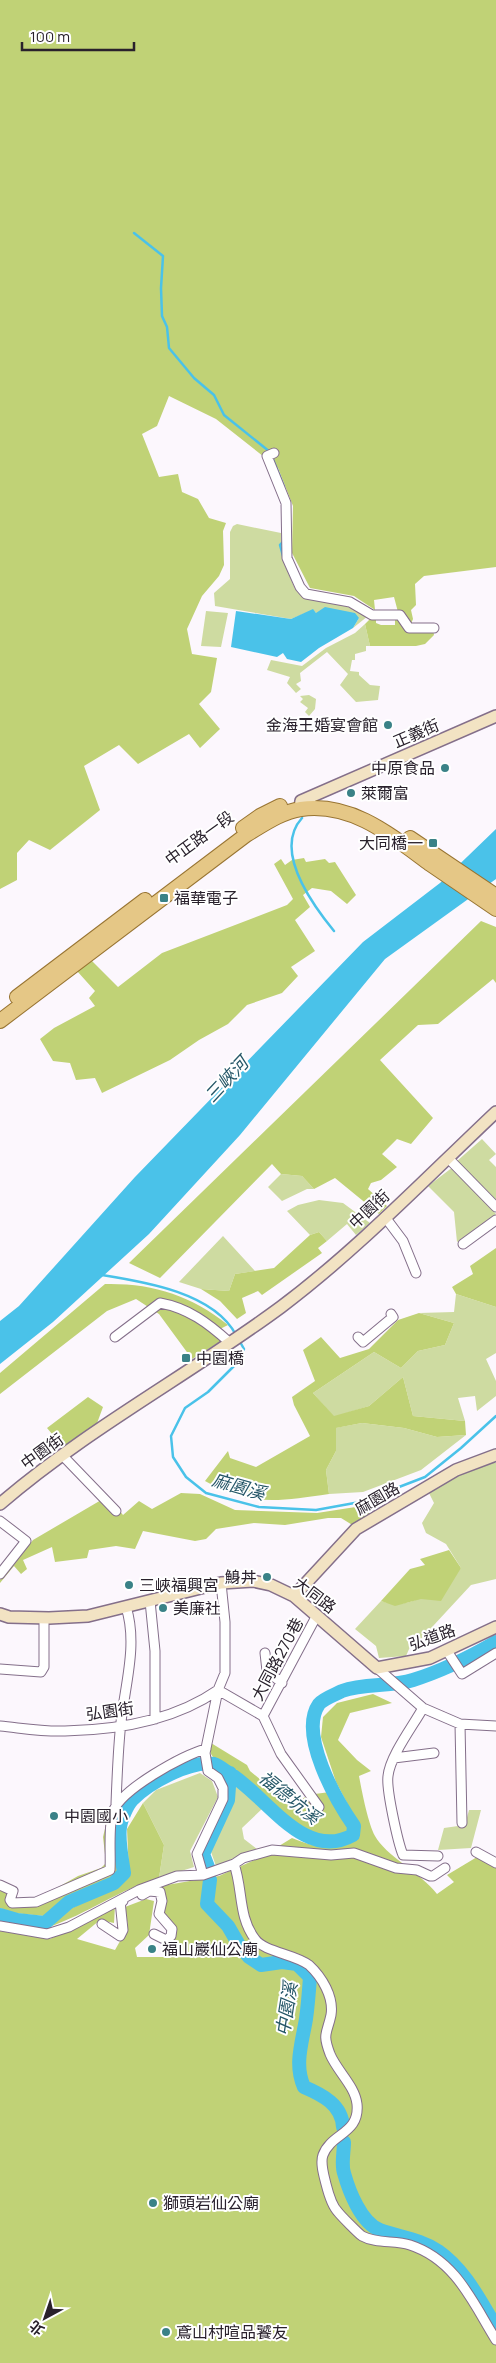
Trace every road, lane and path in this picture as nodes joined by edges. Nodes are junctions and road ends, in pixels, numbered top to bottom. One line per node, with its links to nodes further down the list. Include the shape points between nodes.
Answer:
1 (272, 453): 2 (street, via 267,456 286,503 287,558 306,594 350,602 372,615 400,615 409,628)
2 (434, 628)
3 (496, 716): 4 (street, 正義街)
4 (300, 805): 5 (main road, 中正路一段, via 360,818); 8 (main road, 中正路一段, via 281,805 260,816); 9 (main road, 中正路一段, via 246,835)
5 (435, 861): 6 (main road); 7 (main road)
6 (496, 896)
7 (496, 909)
8 (0, 1009)
9 (0, 1021)
10 (496, 1112): 11 (street, 中園街)
11 (448, 1158): 12 (street); 13 (street, 中園街)
12 (496, 1207)
13 (385, 1217): 16 (street, via 403,1241); 20 (street, 中園街, via 332,1267)
14 (496, 1220): 15 (street)
15 (464, 1244)
16 (416, 1273)
17 (391, 1314): 19 (street, via 393,1316 363,1342)
18 (115, 1337): 20 (street, via 160,1303 191,1313)
19 (358, 1337)
20 (229, 1342): 22 (street, 中園街)
21 (496, 1455): 28 (street, 麻園路, via 456,1470 356,1529)
22 (63, 1456): 23 (street, 中園街); 24 (street)
23 (0, 1504)
24 (116, 1511)
25 (0, 1521): 26 (street, via 26,1541)
26 (0, 1574)
27 (221, 1583): 28 (street, 大同路, via 253,1581); 29 (street, 大同路); 41 (street, via 226,1656 225,1673)
28 (294, 1596): 32 (street, 大同路)
29 (150, 1601): 30 (street, 大同路); 44 (street, via 155,1651)
30 (126, 1607): 33 (street, 大同路, via 88,1616); 47 (street, via 131,1648)
31 (0, 1614): 33 (street, 大同路)
32 (317, 1615): 38 (street, 大同路); 40 (street, 大同路270巷)
33 (44, 1618): 39 (street, via 44,1667 41,1672)
34 (496, 1627): 37 (street, 弘道路)
35 (265, 1653): 40 (street, via 267,1671)
36 (496, 1653): 37 (street, via 462,1674)
37 (449, 1654): 38 (street, 弘道路)
38 (377, 1668): 42 (street, 大同路)
39 (0, 1669)
40 (282, 1683): 43 (street, 大同路270巷)
41 (218, 1690): 43 (street); 44 (street, 弘園街, via 191,1707); 49 (street)
42 (423, 1708): 45 (street); 51 (street)
43 (263, 1716): 53 (street, via 282,1754)
44 (155, 1719): 47 (street, 弘園街)
45 (460, 1724): 48 (street); 54 (street)
46 (0, 1726): 47 (street, 弘園街, via 65,1731)
47 (120, 1726): 52 (street)
48 (496, 1726)
49 (205, 1751): 52 (street, via 192,1752 149,1777); 60 (street, via 208,1770 218,1778 223,1788 223,1799 197,1854)
50 (434, 1753): 51 (street)
51 (394, 1758): 56 (street, via 388,1777 398,1844 404,1855)
52 (116, 1804): 61 (street, via 112,1814 110,1870 36,1902 12,1902 13,1891)
53 (319, 1807)
54 (462, 1823)
55 (476, 1852): 57 (street)
56 (438, 1856)
57 (496, 1863)
58 (234, 1864): 59 (street, via 249,1856 286,1849 317,1854 354,1853 430,1876); 60 (street); 66 (street, via 246,1922 256,1941 299,1958 326,1986 331,2014 324,2034 331,2057 357,2103 356,2119 323,2155 325,2179 337,2211 361,2235 410,2245 450,2270 478,2306)
59 (445, 1868)
60 (203, 1875): 62 (street, via 177,1876)
61 (0, 1886)
62 (120, 1901): 63 (street, via 123,1930 120,1936); 64 (street, via 69,1927 47,1934); 65 (street, via 129,1901 149,1891 160,1892 159,1914 172,1929 166,1940)
63 (102, 1924)
64 (0, 1926)
65 (154, 1934)
66 (496, 2340)

